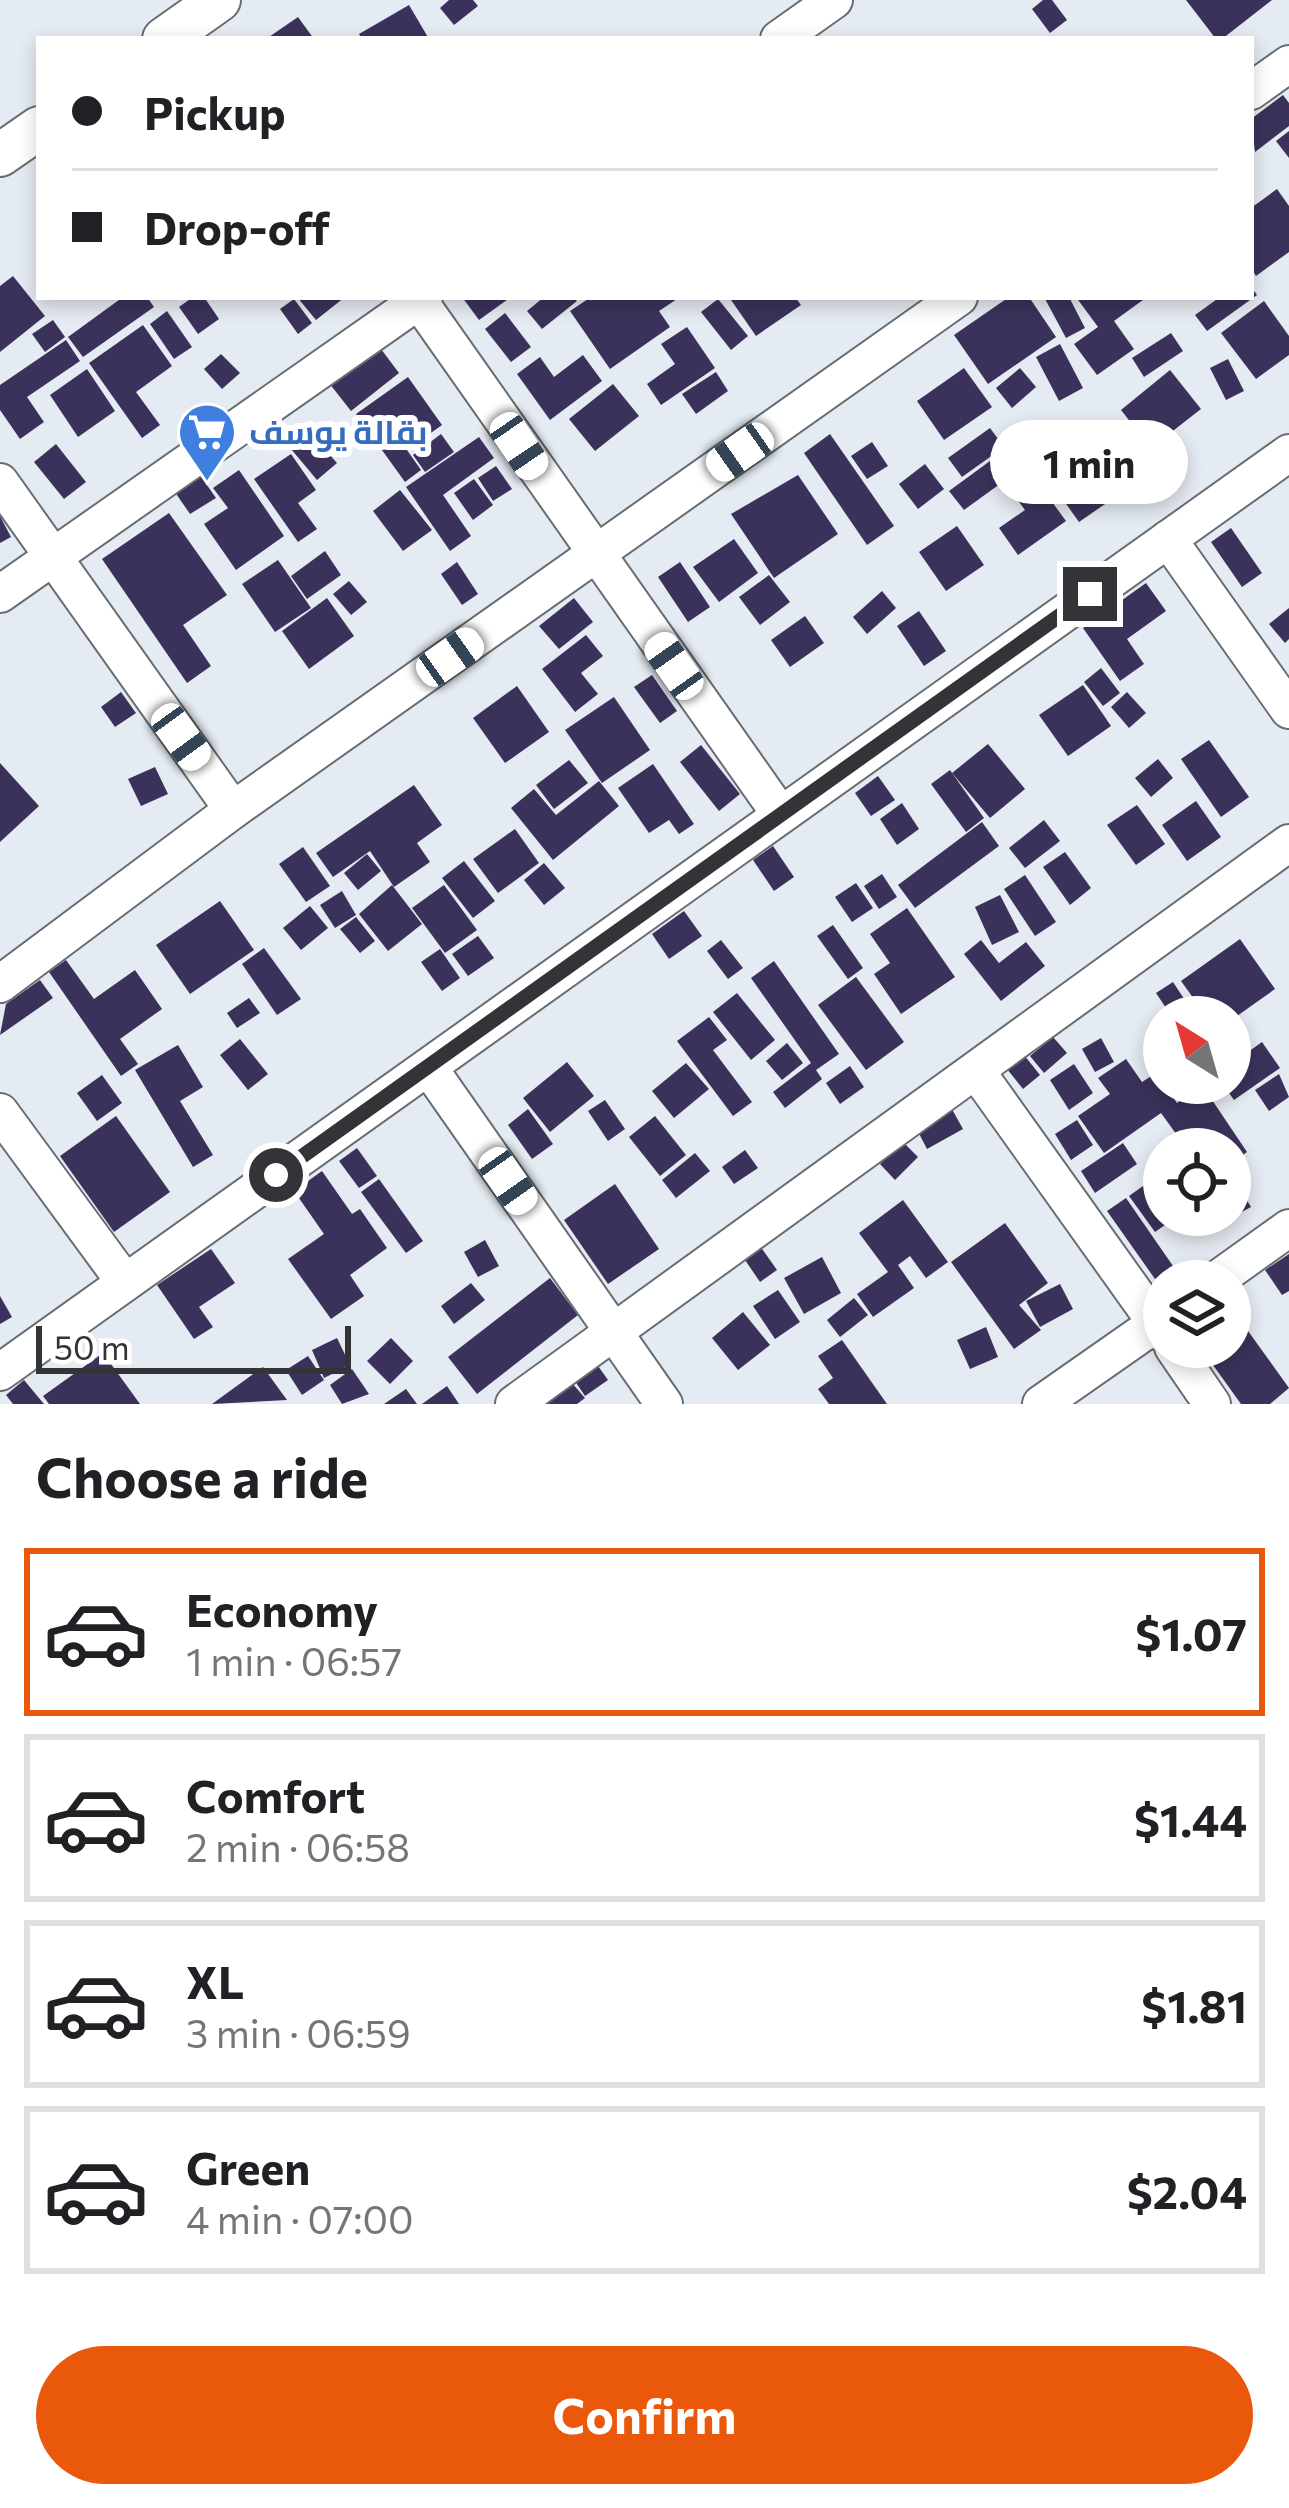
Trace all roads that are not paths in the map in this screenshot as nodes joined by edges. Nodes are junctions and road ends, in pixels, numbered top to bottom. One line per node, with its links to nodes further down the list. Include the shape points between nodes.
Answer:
1 (219, 0): 4 (street)
2 (834, 0): 3 (street)
3 (790, 20)
4 (168, 36)
5 (1289, 64): 6 (street)
6 (1254, 89)
7 (36, 130): 8 (street)
8 (0, 155)
9 (421, 300): 16 (street)
10 (423, 300): 15 (street)
11 (955, 300): 15 (street)
12 (1289, 453): 14 (street)
13 (0, 482): 16 (street)
14 (1168, 539): 18 (street); 20 (street)
15 (594, 555): 19 (street); 20 (street)
16 (52, 556): 17 (street); 19 (street)
17 (0, 594)
18 (1289, 710)
19 (233, 810): 22 (street)
20 (780, 814): 23 (street)
21 (1289, 843): 24 (street)
22 (0, 984)
23 (429, 1068): 28 (street); 30 (street)
24 (976, 1072): 29 (street); 30 (street)
25 (0, 1112): 28 (street)
26 (1289, 1228): 27 (street)
27 (1244, 1260)
28 (124, 1281): 33 (street)
29 (1143, 1302)
30 (615, 1332): 34 (street); 35 (street)
31 (1143, 1343): 36 (street)
32 (1188, 1368): 37 (street)
33 (0, 1372)
34 (514, 1404)
35 (664, 1404)
36 (1040, 1404)
37 (1212, 1404)

